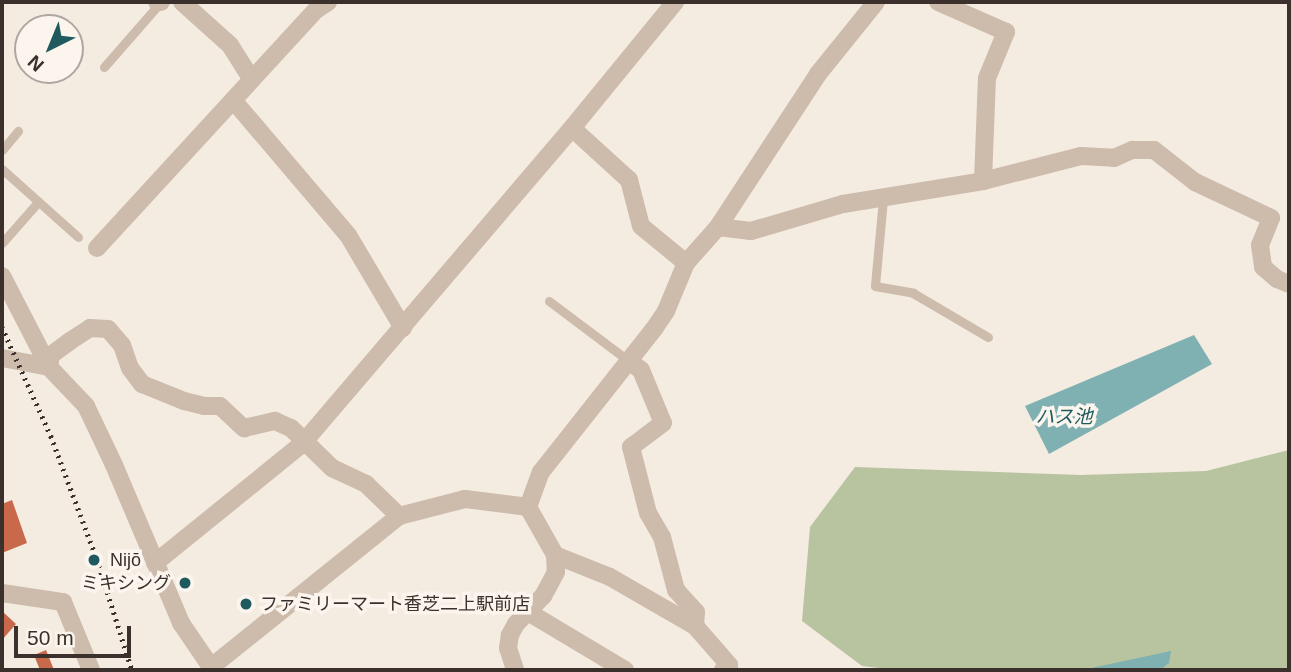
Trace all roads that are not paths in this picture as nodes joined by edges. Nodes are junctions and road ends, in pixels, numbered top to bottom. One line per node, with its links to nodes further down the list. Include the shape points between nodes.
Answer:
1 (159, 2): 7 (lane)
2 (183, 2): 8 (street, via 230,45)
3 (328, 2): 8 (street)
4 (675, 2): 10 (street)
5 (876, 2): 17 (street, via 818,74)
6 (938, 2): 14 (street, via 1006,32 987,78)
7 (104, 67)
8 (252, 80): 9 (street)
9 (233, 100): 20 (street); 25 (street, via 348,235)
10 (572, 128): 21 (street, via 629,180 640,226); 25 (street)
11 (18, 131): 12 (lane)
12 (2, 150)
13 (2, 169): 16 (lane)
14 (983, 181): 15 (street); 23 (street, via 1081,156 1114,158 1132,150 1154,150 1195,183 1271,218 1261,245 1263,267)
15 (883, 199): 17 (street, via 843,204 751,231); 26 (lane, via 875,286 913,293)
16 (38, 202): 18 (lane); 19 (lane)
17 (718, 227): 21 (street)
18 (78, 237)
19 (2, 243)
20 (97, 248)
21 (686, 263): 28 (street, via 666,311)
22 (2, 276): 29 (street)
23 (1289, 285)
24 (549, 301): 28 (lane)
25 (403, 328): 30 (street)
26 (988, 337)
27 (2, 358): 29 (street)
28 (629, 361): 31 (street, via 541,472); 37 (street, via 641,370 663,423 631,447 648,513 663,537 676,590 696,612)
29 (49, 367): 30 (street, via 51,355 90,328 108,329 142,384 184,401 220,406 244,428 275,421 291,428); 34 (street, via 86,406)
30 (303, 443): 32 (street, via 332,468 366,484); 34 (street)
31 (528, 507): 32 (street, via 465,499); 33 (street)
32 (399, 516): 38 (street)
33 (555, 555): 36 (street, via 556,572); 37 (street, via 610,578)
34 (155, 563): 38 (street, via 181,623)
35 (2, 593): 39 (street, via 63,602)
36 (528, 612): 40 (street, via 510,635 508,648); 41 (street)
37 (695, 626): 42 (street, via 729,665)
38 (212, 669)
39 (91, 670)
40 (515, 670)
41 (625, 670)
42 (723, 670)

